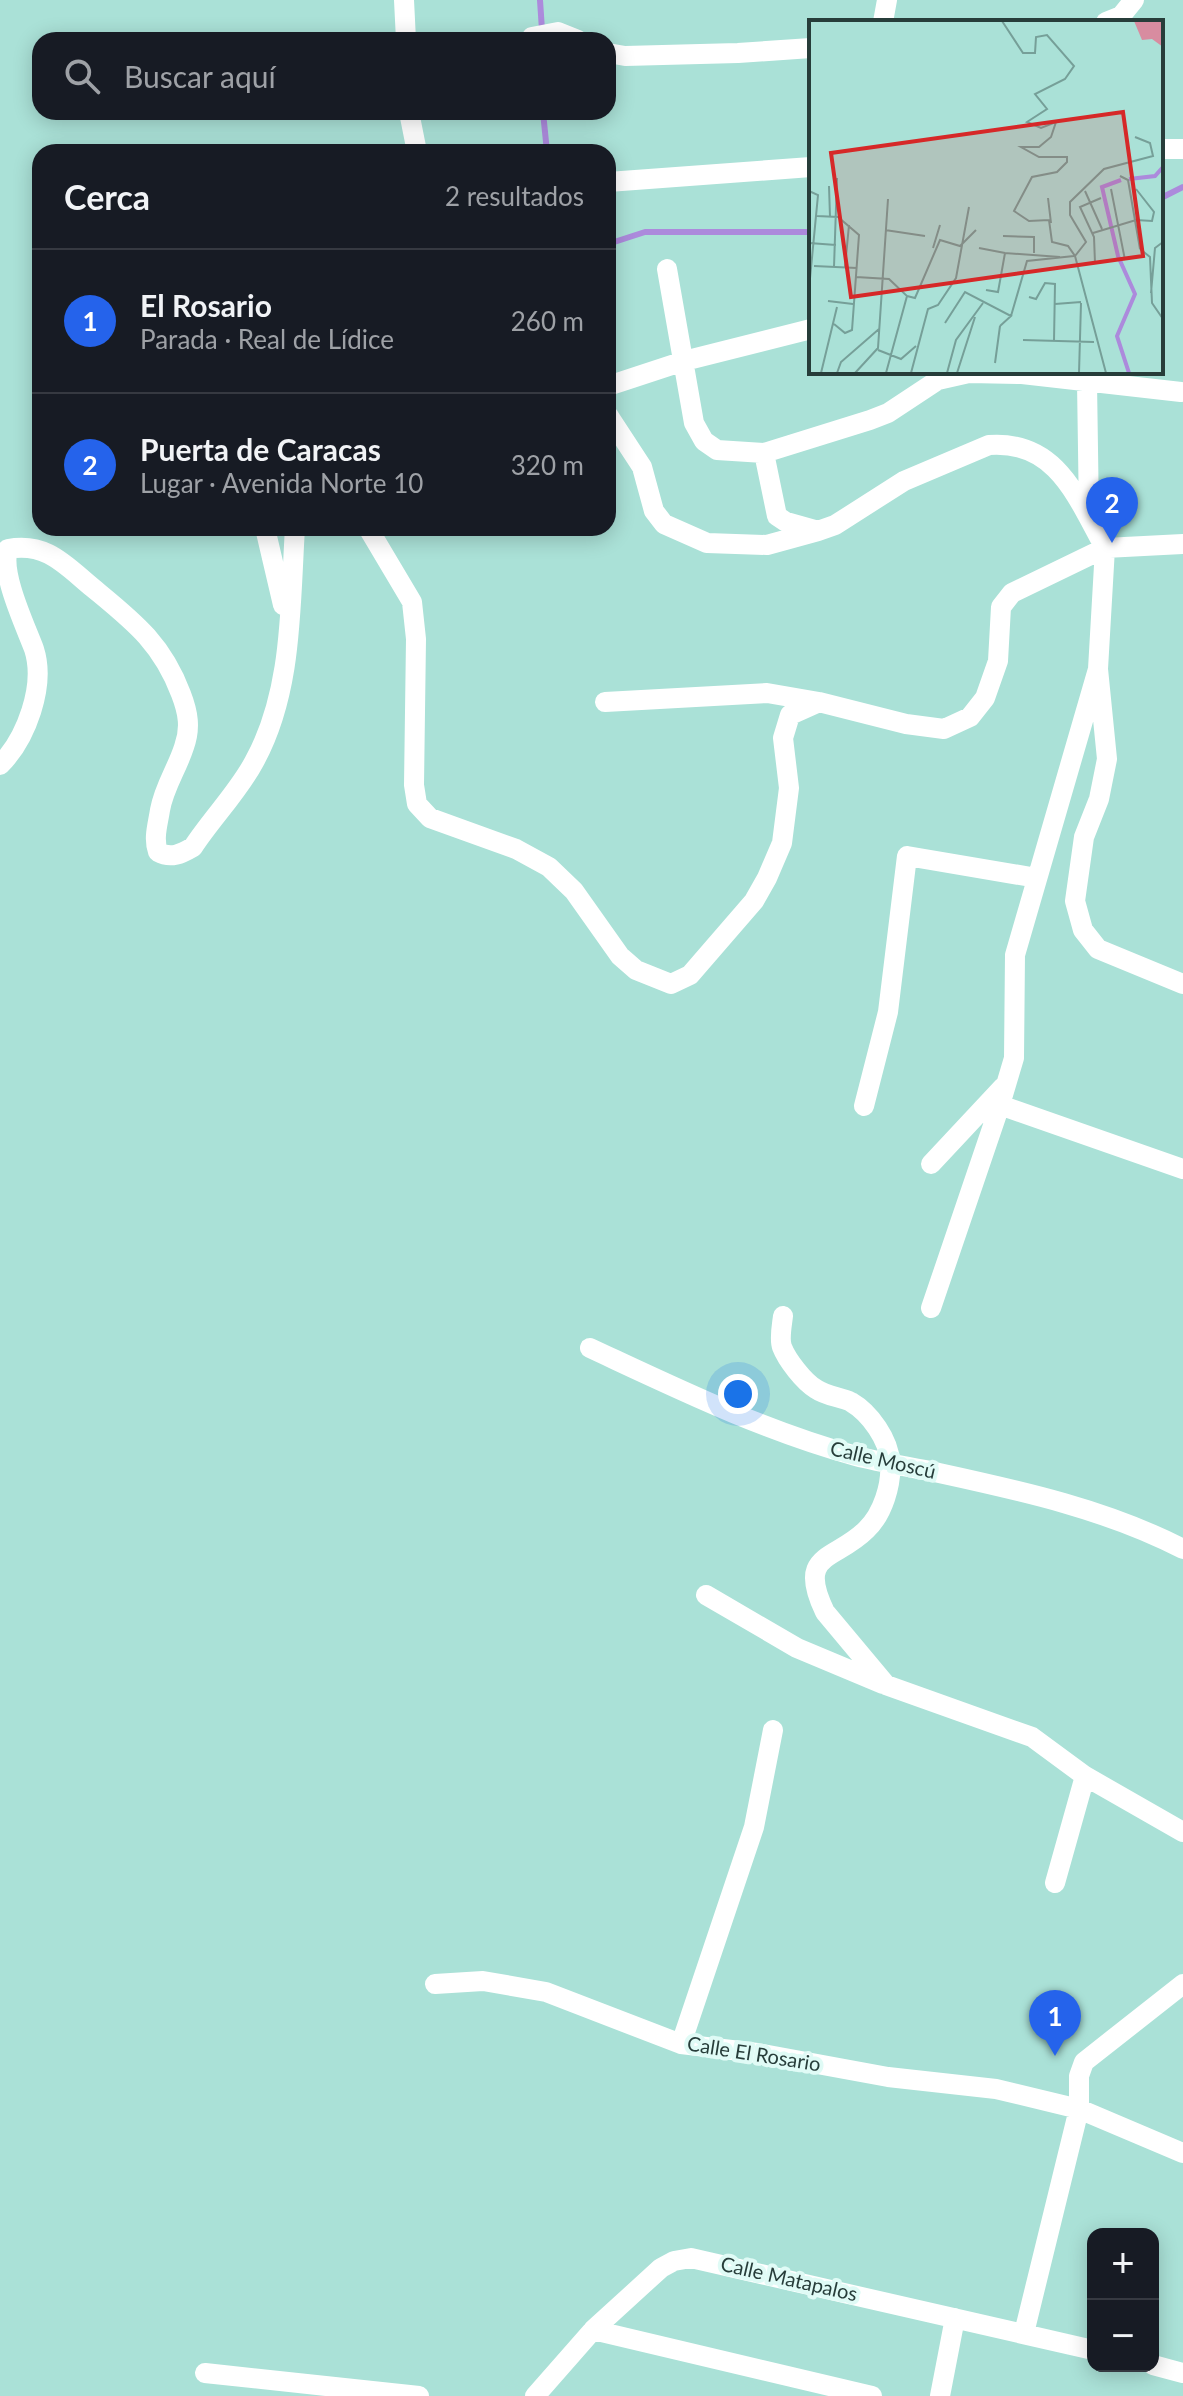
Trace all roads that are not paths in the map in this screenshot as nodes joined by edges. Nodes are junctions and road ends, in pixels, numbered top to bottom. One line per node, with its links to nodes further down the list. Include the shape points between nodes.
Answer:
1 (404, 0): 4 (street)
2 (887, 0): 3 (street)
3 (883, 20)
4 (406, 32)
5 (809, 48): 6 (street)
6 (616, 54)
7 (411, 120): 8 (street)
8 (415, 144)
9 (809, 167): 10 (street)
10 (616, 181)
11 (667, 269): 13 (street)
12 (809, 330): 13 (street)
13 (684, 361): 18 (street); 21 (street, via 694,423 704,441 717,450)
14 (958, 374): 16 (street)
15 (1022, 374): 17 (street)
16 (937, 376): 21 (street, via 879,417)
17 (1087, 382): 19 (street); 22 (street)
18 (616, 383)
19 (1181, 392)
20 (616, 427): 23 (street, via 642,467 654,511 664,524 707,543 767,545)
21 (764, 453): 23 (street, via 777,516)
22 (1089, 520): 23 (street, via 1065,476 1031,451 1004,444 989,445 904,481); 28 (street)
23 (818, 531)
24 (267, 536): 29 (street)
25 (294, 536): 29 (street)
26 (373, 536): 32 (street, via 412,602 417,804 430,818 516,849 549,867 574,891 620,956 636,970 671,984 690,975 754,901 767,878 782,843 789,788 783,738 790,715)
27 (1183, 544): 28 (street)
28 (1105, 548): 30 (street); 32 (street, via 1012,593 1001,607 998,661 985,698 970,717 944,729)
29 (288, 628): 33 (street, via 270,729 253,765 193,847 166,856 155,844 163,796 188,731 188,713 171,667 148,634 49,552 24,546 8,549 4,566 35,652 37,677 29,719 15,749)
30 (1098, 669): 34 (street); 35 (street, via 1107,759 1077,868 1077,917 1098,949)
31 (605, 702): 32 (street, via 767,693)
32 (819, 702)
33 (0, 765)
34 (1037, 878): 36 (street, via 1015,955 1014,1058); 38 (street, via 907,856 888,1012)
35 (1183, 984)
36 (1006, 1084): 37 (street); 39 (street)
37 (1000, 1105): 40 (street); 41 (street)
38 (864, 1106)
39 (931, 1164)
40 (1183, 1169)
41 (931, 1308)
42 (783, 1316): 44 (street, via 781,1345 797,1370 815,1389 853,1403 876,1425)
43 (590, 1348): 44 (street, Calle Moscú, via 783,1432)
44 (890, 1463): 45 (street, Calle Moscú, via 1085,1509 1150,1531); 47 (street, via 884,1502 874,1520 823,1557 815,1572 825,1612)
45 (1183, 1549)
46 (706, 1595): 47 (street, via 797,1648)
47 (886, 1685): 49 (street, via 1032,1737)
48 (773, 1730): 54 (street, via 754,1827)
49 (1085, 1776): 50 (street); 51 (street)
50 (1183, 1832)
51 (1055, 1883)
52 (435, 1984): 54 (street, Calle El Rosario, via 483,1981 546,1992)
53 (1183, 1984): 55 (street, via 1084,2062)
54 (681, 2044): 55 (street, Calle El Rosario, via 996,2089)
55 (1079, 2109): 56 (street, Calle El Rosario); 59 (street)
56 (1183, 2153)
57 (955, 2318): 58 (street, Calle Matapalos, via 691,2258 661,2268); 59 (street, Calle Matapalos); 67 (street)
58 (593, 2330): 65 (street, Calle Matapalos); 66 (street)
59 (1024, 2333): 60 (street, Calle Matapalos)
60 (1087, 2349)
61 (1159, 2367): 63 (street)
62 (205, 2373): 64 (street)
63 (1183, 2373)
64 (419, 2396)
65 (535, 2396)
66 (872, 2396)
67 (940, 2396)

